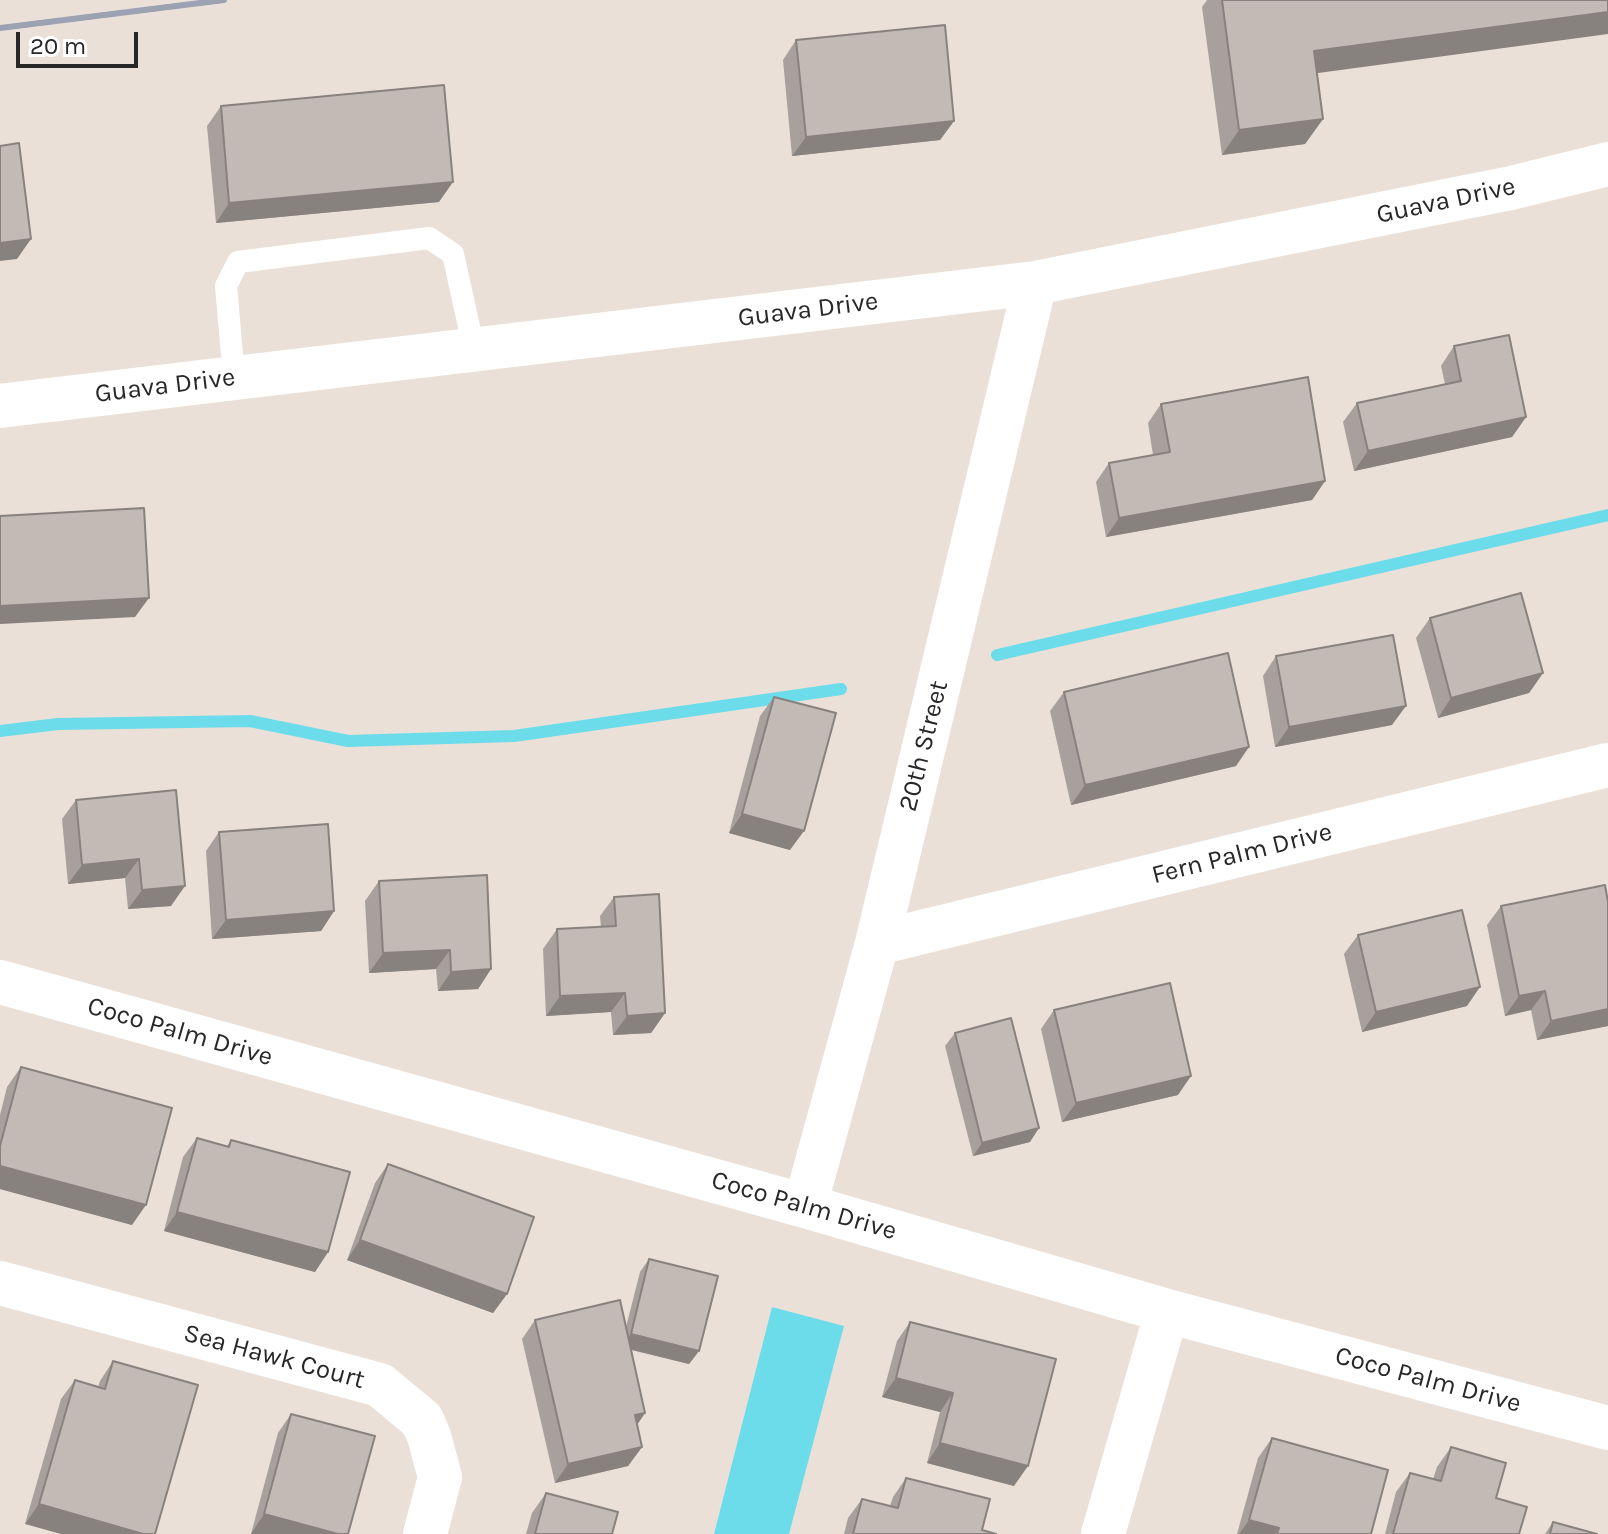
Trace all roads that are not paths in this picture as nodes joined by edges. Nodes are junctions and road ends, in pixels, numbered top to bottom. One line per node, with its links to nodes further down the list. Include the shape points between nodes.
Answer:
1 (1608, 164): 2 (street, Guava Drive)
2 (1035, 283): 3 (street, Guava Drive); 7 (street, 20th Street)
3 (474, 349): 4 (street, Guava Drive); 4 (lane, via 453,254 429,238 238,262 226,286)
4 (234, 378): 5 (street, Guava Drive)
5 (0, 406)
6 (1608, 765): 7 (street, Fern Palm Drive)
7 (877, 943): 9 (street, 20th Street)
8 (0, 982): 9 (street, Coco Palm Drive)
9 (805, 1206): 11 (street, Coco Palm Drive)
10 (0, 1283): 13 (street, Sea Hawk Court, via 380,1385 422,1420 429,1436 440,1477)
11 (1167, 1311): 12 (street, Coco Palm Drive); 14 (street)
12 (1608, 1428)
13 (425, 1534)
14 (1103, 1534)

